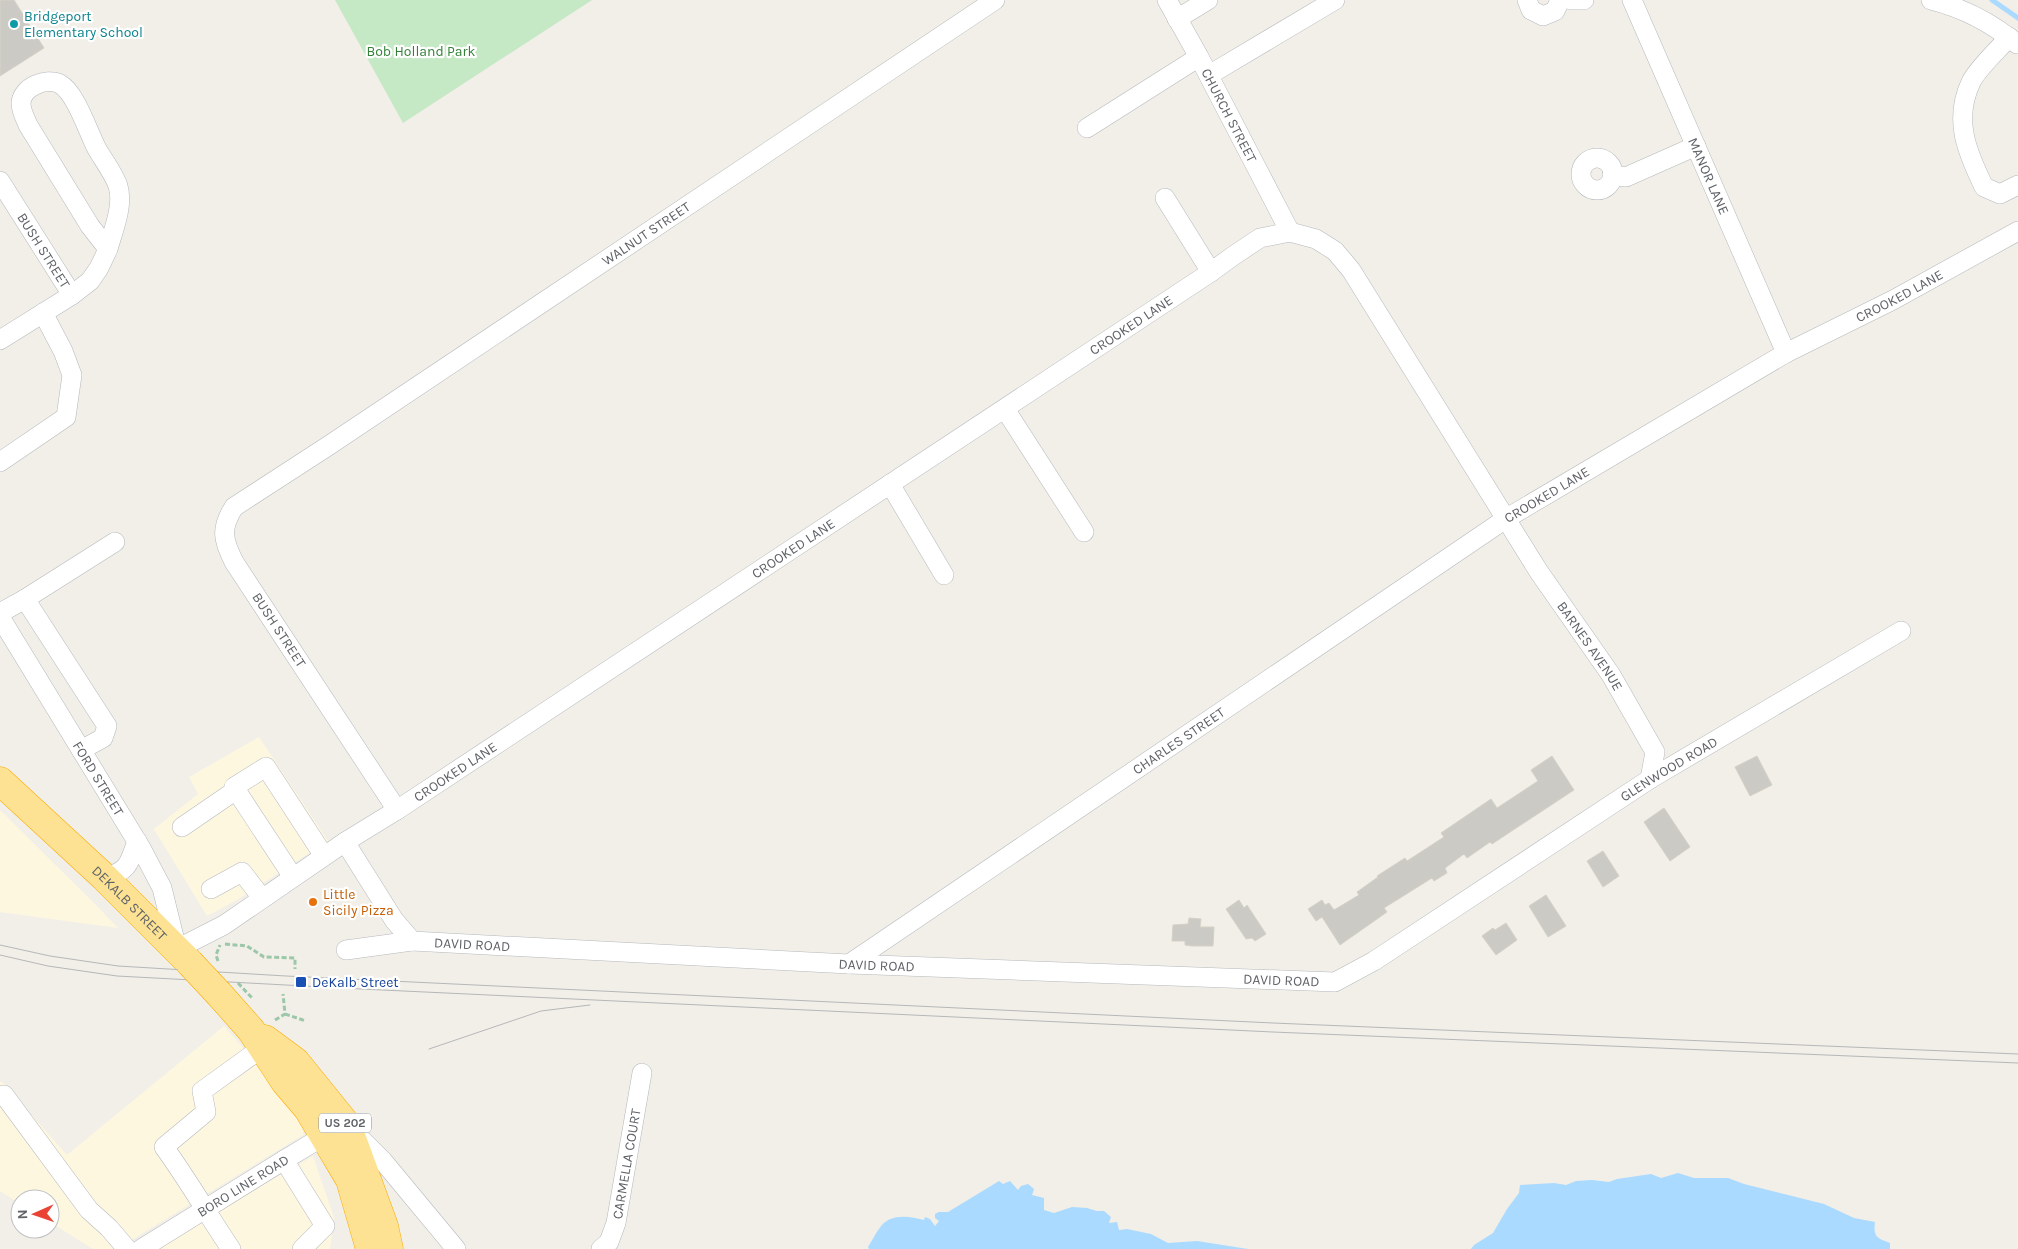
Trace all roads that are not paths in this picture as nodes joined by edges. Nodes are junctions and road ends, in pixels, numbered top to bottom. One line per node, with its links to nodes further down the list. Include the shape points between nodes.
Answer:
1 (1167, 0): 11 (street, CHURCH STREET)
2 (1208, 0): 11 (street)
3 (1335, 0): 14 (street)
4 (1527, 0): 5 (street, via 1531,10 1543,16 1555,11)
5 (1560, 0)
6 (1571, 0): 7 (street)
7 (1584, 0)
8 (1632, 0): 16 (street, MANOR LANE)
9 (1931, 0): 12 (street, via 1954,6 1981,19)
10 (991, 1): 31 (street, WALNUT STREET)
11 (1177, 19): 13 (street, CHURCH STREET)
12 (2013, 41): 19 (street, via 1971,81 1964,102 1962,130 1971,161 1984,187 2000,194)
13 (1199, 57): 14 (street, CHURCH STREET); 15 (street)
14 (1209, 75): 22 (street, CHURCH STREET)
15 (1087, 128)
16 (1696, 146): 17 (street, via 1626,177); 28 (street, MANOR LANE)
17 (1612, 174)
18 (0, 181): 25 (street, BUSH STREET)
19 (2018, 185)
20 (1165, 198): 24 (street)
21 (2018, 231): 28 (street, CROOKED LANE, via 1894,300)
22 (1290, 232): 24 (street, CROOKED LANE, via 1260,238); 33 (street, CROOKED LANE, via 1316,239 1335,251 1350,270)
23 (108, 249): 23 (street, via 90,226 28,125 21,101 31,87 40,83 57,82 64,87 118,186 118,210); 25 (street, via 90,281)
24 (1212, 272): 29 (street, CROOKED LANE)
25 (72, 295): 26 (street)
26 (43, 313): 27 (street); 30 (street, via 72,376 66,417)
27 (0, 340)
28 (1786, 353): 33 (street, CROOKED LANE)
29 (1005, 409): 32 (street, CROOKED LANE); 34 (street)
30 (0, 462)
31 (298, 467): 44 (street, BUSH STREET, via 234,507 226,523 225,543 234,562)
32 (890, 484): 36 (street); 44 (street, CROOKED LANE)
33 (1507, 518): 41 (street, BARNES AVENUE, via 1539,572 1611,675 1656,752); 57 (street, CHARLES STREET)
34 (1084, 532)
35 (115, 542): 37 (street)
36 (944, 575)
37 (25, 599): 38 (street); 40 (street, via 107,726 103,738)
38 (0, 615): 40 (street, FORD STREET)
39 (1901, 631): 41 (street, GLENWOOD ROAD)
40 (81, 750): 46 (street, FORD STREET)
41 (1650, 779): 53 (street, GLENWOOD ROAD)
42 (2, 788): 49 (highway, DEKALB STREET / US 202)
43 (236, 790): 45 (street); 48 (street, via 234,787 266,767); 50 (street)
44 (397, 810): 47 (street, CROOKED LANE)
45 (182, 827)
46 (136, 841): 49 (street, via 130,862 123,871); 56 (street, FORD STREET, via 162,888)
47 (345, 842): 48 (street, CROOKED LANE); 54 (street, via 394,920)
48 (324, 856): 50 (street, CROOKED LANE)
49 (104, 877): 56 (highway, DEKALB STREET / US 202)
50 (293, 877): 52 (street, CROOKED LANE)
51 (211, 889): 52 (street, via 242,872)
52 (262, 898): 56 (street, CROOKED LANE)
53 (1441, 915): 57 (street, DAVID ROAD, via 1374,962 1335,982)
54 (412, 941): 55 (street, DAVID ROAD); 57 (street, DAVID ROAD)
55 (346, 950)
56 (184, 956): 58 (highway, DEKALB STREET / US 202, bridge)
57 (849, 964)
58 (262, 1033): 61 (highway, DEKALB STREET / US 202, via 296,1062); 63 (street, via 202,1091 206,1112 164,1147)
59 (642, 1073): 72 (street, CARMELLA COURT, via 616,1224 609,1242)
60 (4, 1096): 65 (street, via 89,1210)
61 (335, 1130): 62 (street, BORO LINE ROAD); 69 (highway, DEKALB STREET); 70 (highway, DEKALB STREET / US 202, via 384,1226); 71 (street, via 383,1161)
62 (284, 1160): 63 (street, BORO LINE ROAD); 68 (street, via 325,1226)
63 (205, 1210): 64 (street, BORO LINE ROAD); 67 (street)
64 (167, 1242): 66 (street, BORO LINE ROAD)
65 (127, 1249)
66 (141, 1249)
67 (231, 1249)
68 (302, 1249)
69 (370, 1249)
70 (389, 1249)
71 (456, 1249)
72 (602, 1249)

